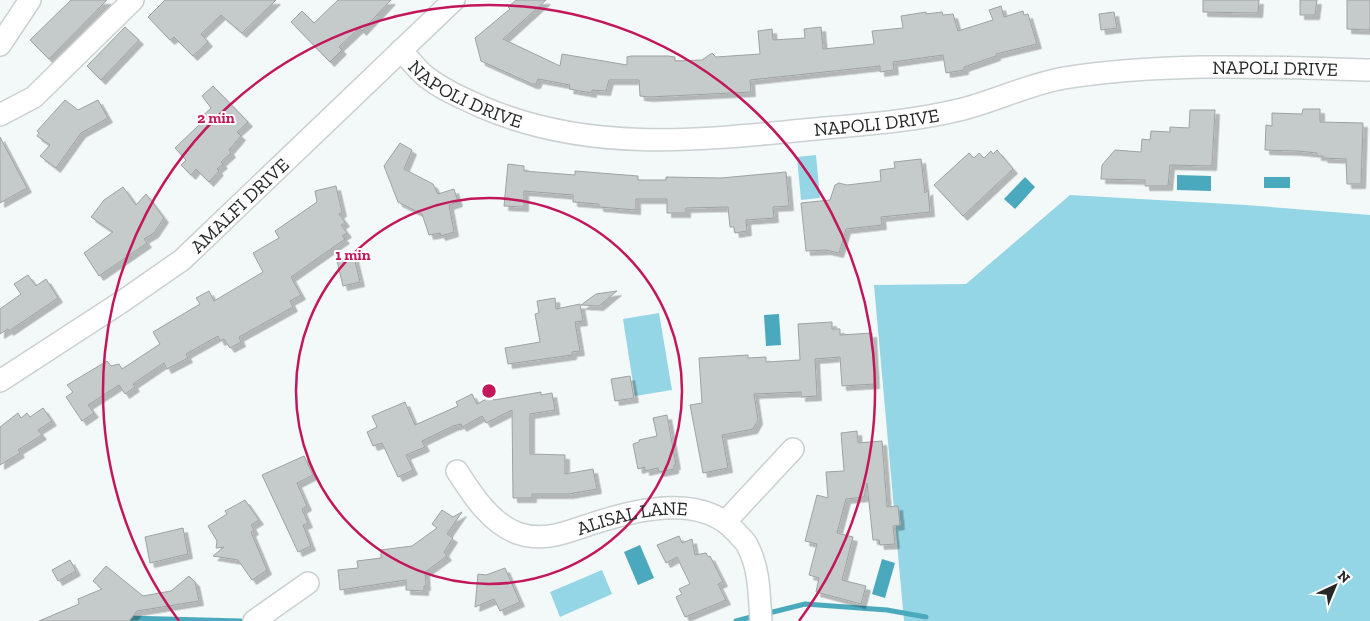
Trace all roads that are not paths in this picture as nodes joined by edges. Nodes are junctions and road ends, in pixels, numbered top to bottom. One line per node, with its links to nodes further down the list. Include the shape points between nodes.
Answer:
1 (30, 0): 4 (street)
2 (133, 0): 7 (street, via 34,97)
3 (454, 0): 5 (street, AMALFI DRIVE)
4 (0, 45)
5 (401, 50): 6 (street, NAPOLI DRIVE, via 424,75 453,94 500,115 585,136 633,141 714,139 900,120 963,109 1061,79 1141,68 1235,66); 8 (street, AMALFI DRIVE, via 182,260)
6 (1370, 70)
7 (0, 115)
8 (0, 380)
9 (793, 449): 11 (street)
10 (457, 471): 11 (street, ALISAL LANE, via 474,498 500,523 517,533 538,537 562,535 601,520 680,507)
11 (726, 521): 14 (street, via 748,545 757,570)
12 (308, 583): 13 (street)
13 (254, 621)
14 (761, 621)

